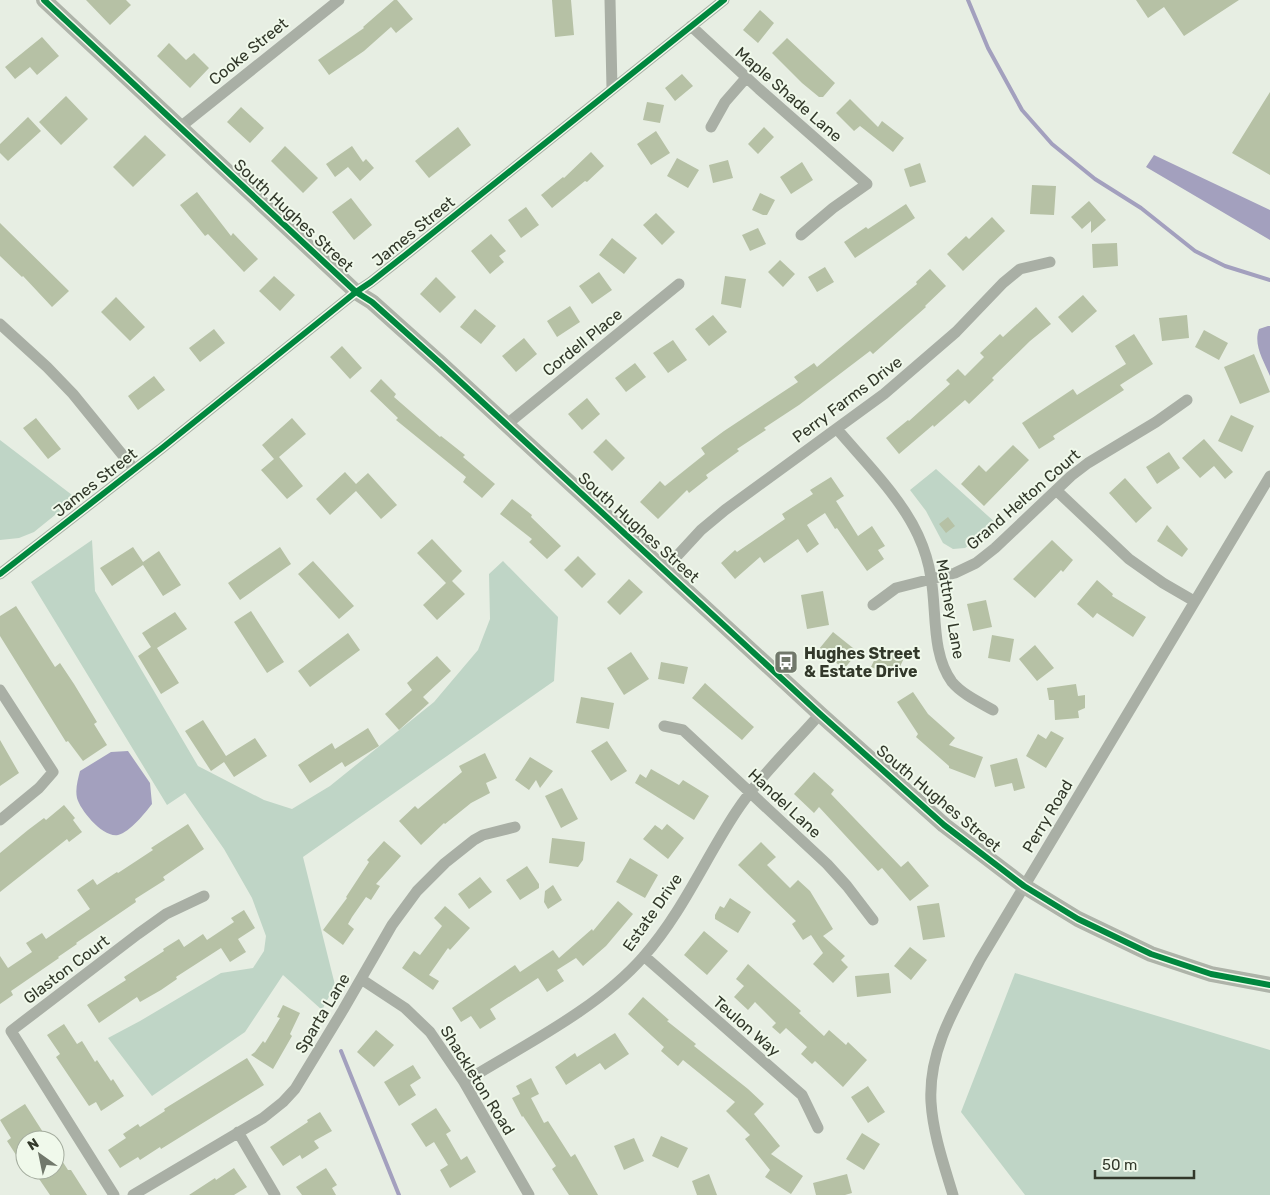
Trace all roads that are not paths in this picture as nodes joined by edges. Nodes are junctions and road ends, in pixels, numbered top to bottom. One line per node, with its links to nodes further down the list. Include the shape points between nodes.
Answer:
1 (44, 0): 9 (street, South Hughes Street)
2 (339, 0): 9 (street, Cooke Street)
3 (610, 0): 7 (street)
4 (724, 0): 5 (street, James Street)
5 (690, 26): 6 (street, Maple Shade Lane); 7 (street, James Street)
6 (746, 78): 8 (street, via 725,102); 10 (street, Maple Shade Lane, via 867,184)
7 (612, 88): 13 (street, James Street)
8 (711, 127)
9 (179, 128): 13 (street, South Hughes Street)
10 (801, 235)
11 (1050, 262): 17 (street, Perry Farms Drive, via 1020,269 956,332)
12 (679, 284): 16 (street, Cordell Place)
13 (356, 292): 16 (street, South Hughes Street, via 379,308); 18 (street, James Street)
14 (0, 324): 18 (street, via 69,389)
15 (1188, 400): 20 (street, Grand Helton Court, via 1088,463)
16 (506, 425): 21 (street, South Hughes Street)
17 (837, 429): 21 (street, Perry Farms Drive, via 725,510 701,530); 23 (street, Mattney Lane, via 907,516 918,535)
18 (134, 470): 22 (street, James Street)
19 (1270, 476): 24 (street, Perry Road)
20 (1056, 490): 23 (street, Grand Helton Court, via 976,563 955,573); 24 (street, via 1129,559)
21 (665, 569): 28 (street, South Hughes Street)
22 (0, 574)
23 (931, 578): 25 (street, Grand Helton Court, via 896,588); 27 (street, Mattney Lane, via 938,642 945,670 953,683)
24 (1194, 601): 33 (street, Perry Road)
25 (873, 605)
26 (0, 690): 31 (street, via 53,772)
27 (992, 710)
28 (820, 714): 30 (street, Estate Drive); 33 (street, South Hughes Street, via 944,825)
29 (664, 726): 30 (street, Handel Lane, via 683,730)
30 (750, 793): 35 (street, Handel Lane, via 827,864); 36 (street, Estate Drive)
31 (0, 820)
32 (515, 827): 37 (street, Sparta Lane, via 483,835 439,868 392,925)
33 (1024, 886): 38 (street, South Hughes Street, via 1078,919 1151,954 1211,974); 46 (street, Perry Road, via 956,1006 942,1035 933,1067 931,1104)
34 (204, 896): 42 (street, Glaston Court, via 166,914 11,1030)
35 (873, 920)
36 (644, 956): 39 (street, Estate Drive, via 582,1009); 40 (street, Teulon Way, via 802,1095)
37 (361, 979): 39 (street, Shackleton Road, via 416,1018 443,1049); 41 (street, Sparta Lane, via 295,1088 274,1110)
38 (1270, 985)
39 (464, 1082): 45 (street, Shackleton Road)
40 (818, 1128)
41 (238, 1132): 43 (street, Sparta Lane); 44 (street)
42 (114, 1195)
43 (133, 1195)
44 (275, 1195)
45 (529, 1195)
46 (952, 1195)

